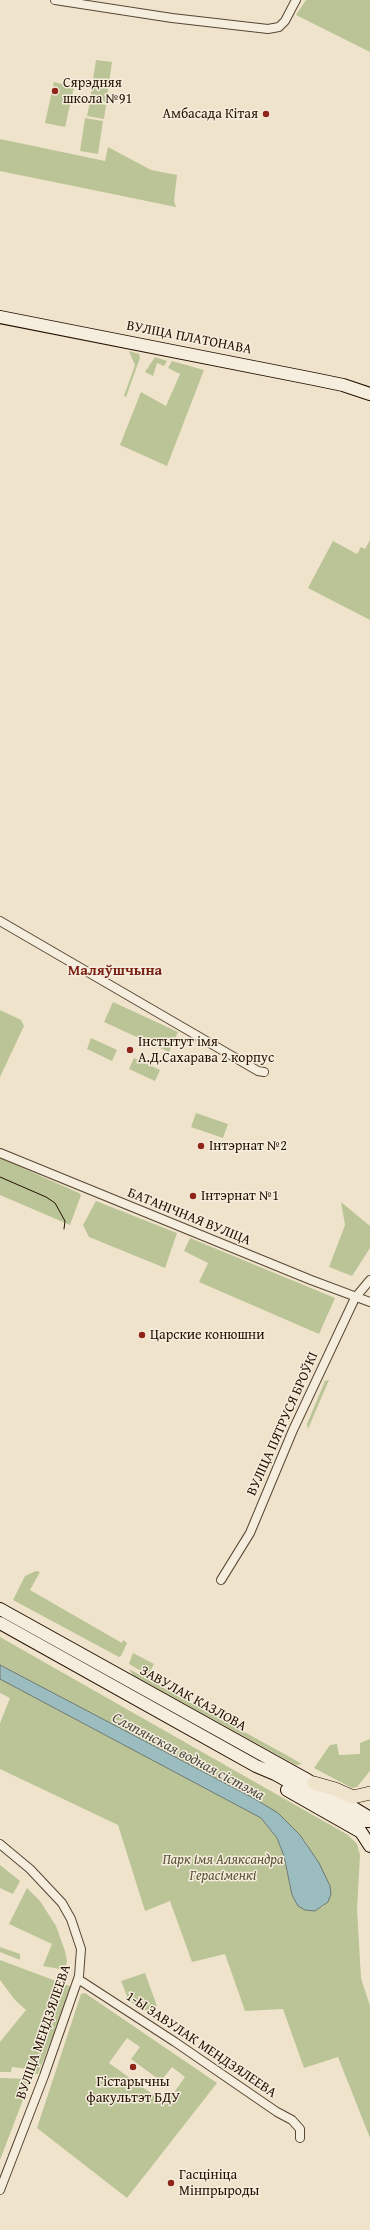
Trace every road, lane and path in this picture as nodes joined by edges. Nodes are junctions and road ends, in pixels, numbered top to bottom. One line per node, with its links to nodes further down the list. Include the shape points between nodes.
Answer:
1 (55, 0): 2 (street, via 172,18 268,29 279,27 285,21)
2 (296, 0)
3 (0, 317): 4 (main road, ВУЛІЦА ПЛАТОНАВА, via 314,378)
4 (370, 394)
5 (0, 921): 6 (street, via 258,1071)
6 (264, 1072)
7 (0, 1153): 9 (street, БАТАНІЧНАЯ ВУЛІЦА)
8 (370, 1280): 9 (street, ВУЛІЦА ПЯТРУСЯ БРОЎКІ)
9 (355, 1298): 10 (street, БАТАНІЧНАЯ ВУЛІЦА); 11 (street, ВУЛІЦА ПЯТРУСЯ БРОЎКІ, via 293,1430 250,1533)
10 (370, 1302)
11 (221, 1580)
12 (0, 1609): 15 (main road, ЗАВУЛАК КАЗЛОВА)
13 (0, 1622): 14 (main road, ЗАВУЛАК КАЗЛОВА)
14 (256, 1766): 18 (main road, ЗАВУЛАК КАЗЛОВА, via 359,1821); 20 (main road, ЗАВУЛАК КАЗЛОВА, via 289,1791 361,1832)
15 (314, 1783): 16 (main road, via 353,1797); 17 (main road, ЗАВУЛАК КАЗЛОВА)
16 (370, 1793)
17 (370, 1818)
18 (370, 1821)
19 (0, 1844): 21 (street, ВУЛІЦА МЕНДЗЯЛЕЕВА, via 52,1891 71,1919 81,1949)
20 (370, 1846)
21 (78, 1979): 22 (street, 1-Ы ЗАВУЛАК МЕНДЗЯЛЕЕВА, via 292,2120 300,2129); 23 (street, ВУЛІЦА МЕНДЗЯЛЕЕВА)
22 (300, 2138)
23 (0, 2190)

